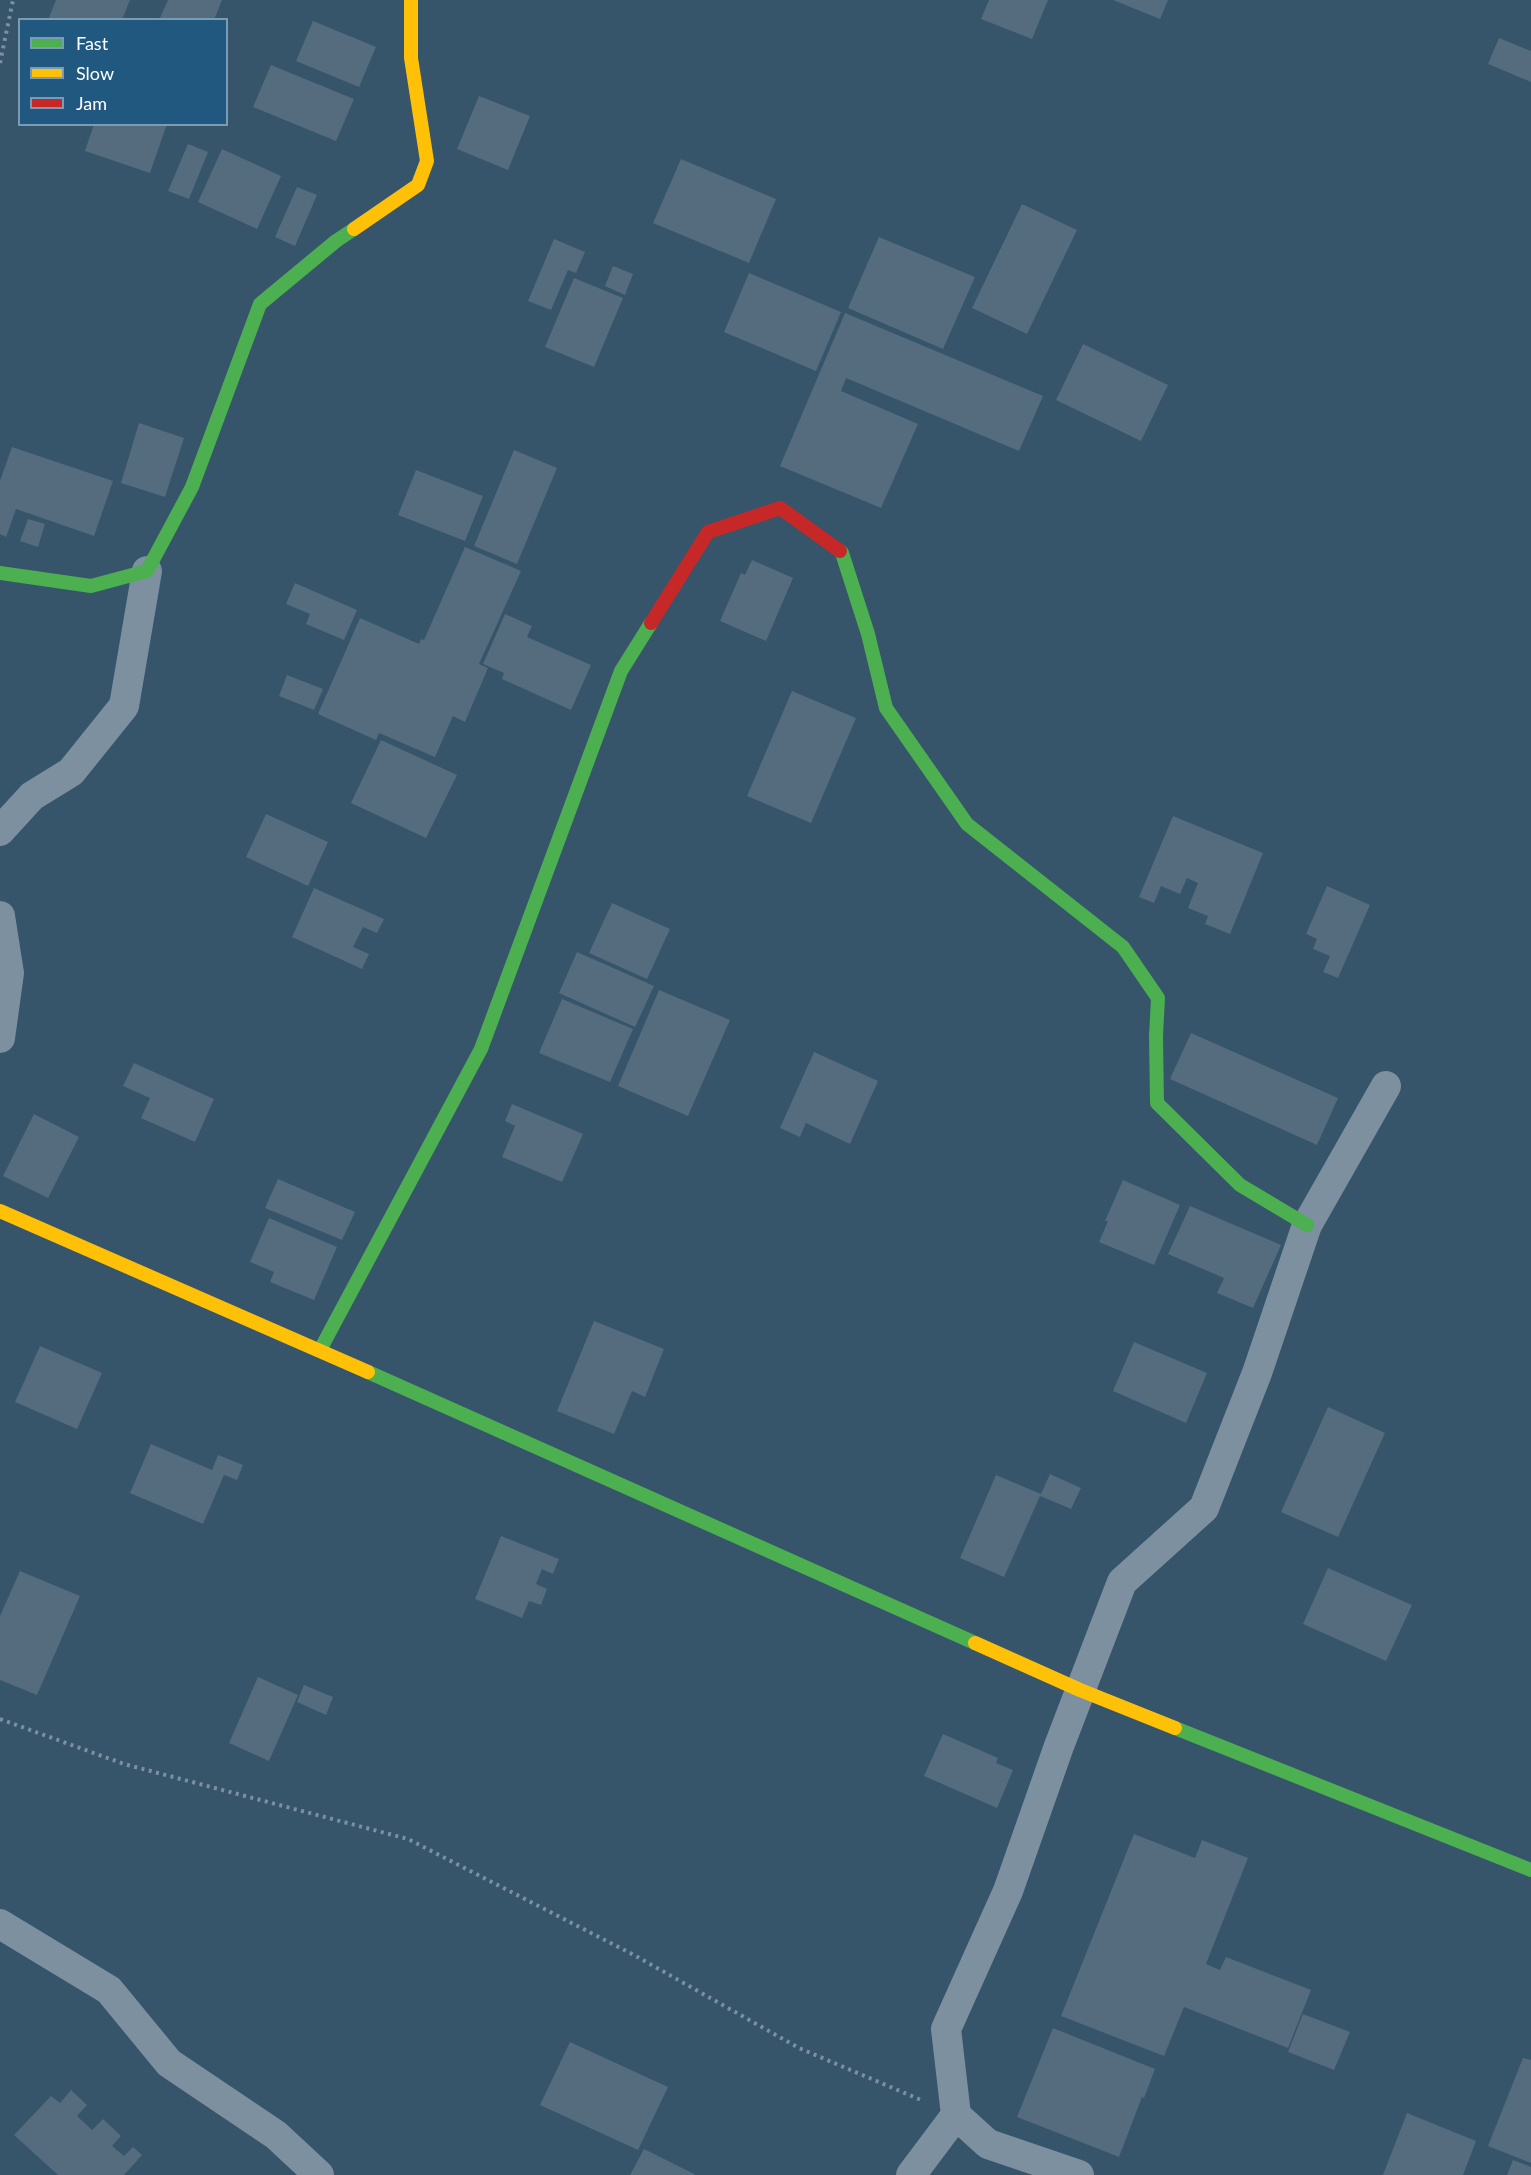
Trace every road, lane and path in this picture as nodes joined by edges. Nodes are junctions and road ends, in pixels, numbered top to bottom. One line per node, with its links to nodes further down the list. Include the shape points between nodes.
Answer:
1 (13, 0): 3 (path)
2 (411, 0): 4 (street, via 411,58 427,161 418,185 336,241 260,304 192,487)
3 (0, 63)
4 (147, 571): 5 (street, via 91,585); 6 (street, via 124,706 71,772 32,796)
5 (0, 573)
6 (0, 831)
7 (0, 916): 8 (street, via 9,973)
8 (0, 1038)
9 (1386, 1086): 11 (street)
10 (0, 1211): 12 (street)
11 (1307, 1225): 12 (street, via 1240,1185 1157,1103 1158,998 1123,947 967,824 886,708 842,553 780,508 708,532 621,671 481,1049); 13 (street, via 1257,1373 1203,1508 1122,1582)
12 (320, 1350): 13 (street)
13 (1080, 1690): 15 (street); 17 (street, via 1008,1891 946,2029)
14 (0, 1719): 17 (path, via 124,1764 408,1839 634,1955 799,2048)
15 (1531, 1870)
16 (0, 1924): 18 (street, via 109,1990 169,2063 276,2135)
17 (956, 2115): 19 (street); 20 (street, via 988,2144)
18 (319, 2175)
19 (911, 2175)
20 (1079, 2175)

